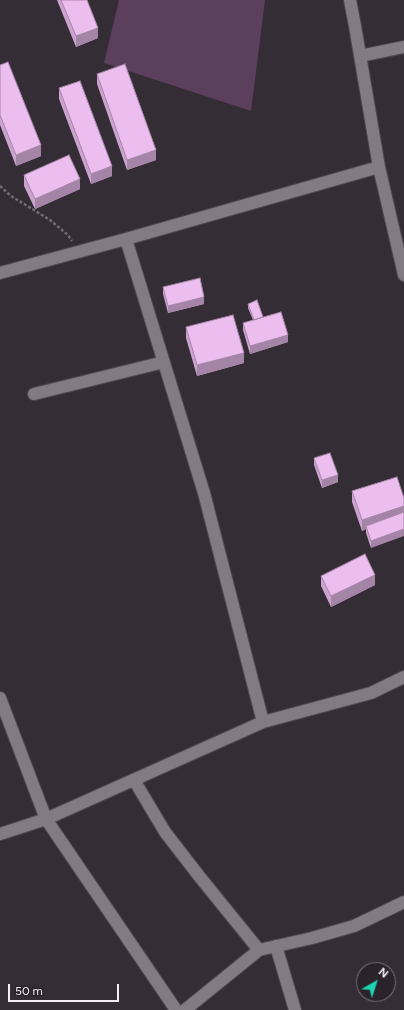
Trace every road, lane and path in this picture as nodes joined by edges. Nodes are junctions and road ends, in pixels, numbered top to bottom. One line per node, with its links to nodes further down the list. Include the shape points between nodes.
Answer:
1 (350, 0): 3 (street)
2 (404, 47): 3 (street)
3 (360, 56): 4 (street)
4 (379, 167): 6 (street); 9 (street)
5 (0, 186): 7 (path, via 68,235)
6 (126, 239): 7 (street); 10 (street)
7 (78, 252): 8 (street)
8 (0, 273)
9 (404, 275)
10 (164, 362): 11 (street); 14 (street, via 204,494)
11 (34, 394)
12 (404, 677): 14 (street, via 370,693)
13 (0, 698): 16 (street)
14 (263, 722): 15 (street)
15 (134, 780): 16 (street); 20 (street, via 165,832)
16 (46, 819): 17 (street); 21 (street)
17 (0, 834)
18 (404, 902): 19 (street, via 354,926)
19 (276, 946): 20 (street); 23 (street)
20 (259, 950): 22 (street)
21 (176, 1010)
22 (185, 1010)
23 (295, 1010)

